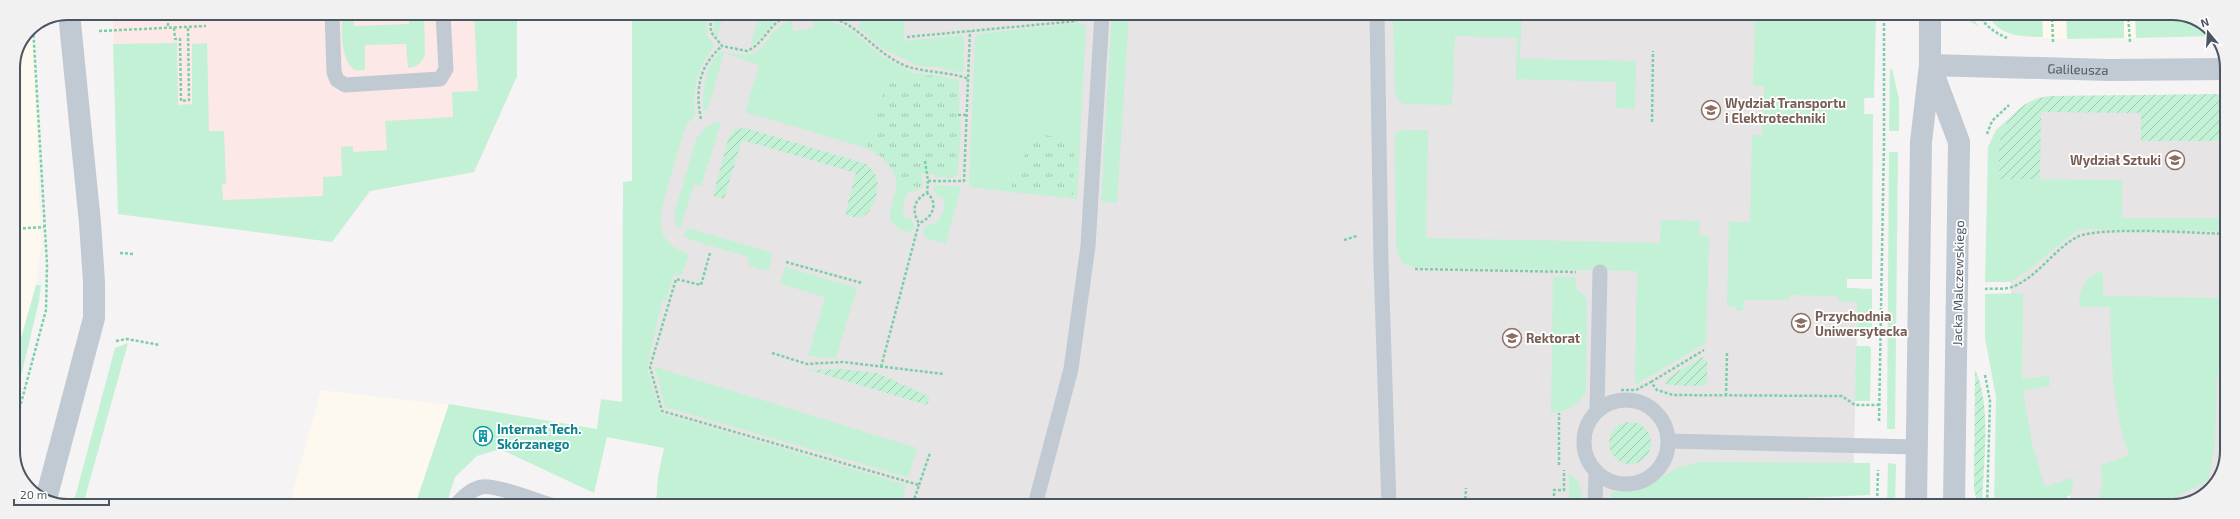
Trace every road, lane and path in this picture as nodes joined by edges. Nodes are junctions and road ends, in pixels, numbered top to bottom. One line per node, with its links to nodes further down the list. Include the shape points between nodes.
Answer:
1 (70, 20): 72 (street, via 90,223 94,318)
2 (168, 20): 17 (path)
3 (332, 20): 4 (lane, via 334,72 337,80 345,85 440,79 446,69)
4 (443, 20)
5 (710, 20): 25 (path, via 711,32)
6 (780, 20): 25 (path, via 759,44 747,51)
7 (839, 20): 29 (path, via 906,66)
8 (1067, 20): 20 (path)
9 (1102, 20): 76 (lane, via 1088,246 1071,369)
10 (1377, 20): 77 (lane, via 1381,264)
11 (1884, 20): 59 (path)
12 (1930, 20): 27 (street, Jacka Malczewskiego)
13 (2052, 20): 24 (path)
14 (2128, 20): 23 (path)
15 (206, 26): 16 (path)
16 (188, 27): 18 (path); 18 (path, via 189,100 181,101 180,39 175,39)
17 (168, 28): 18 (path); 19 (path)
18 (174, 28)
19 (98, 31)
20 (970, 31): 22 (path); 29 (path)
21 (33, 35): 38 (path)
22 (907, 37)
23 (2130, 43)
24 (2053, 44)
25 (722, 46): 32 (path, via 710,58 700,76)
26 (1653, 51): 33 (path)
27 (1930, 65): 28 (street, Galileusza, via 2109,70); 65 (street, Jacka Malczewskiego, via 1922,142); 83 (street, Jacka Malczewskiego, via 1959,142)
28 (2220, 69)
29 (969, 79): 30 (path)
30 (967, 115): 31 (path); 35 (path, via 964,181)
31 (958, 116)
32 (701, 119)
33 (1652, 122)
34 (925, 161): 35 (path)
35 (928, 181): 36 (path)
36 (927, 193): 37 (path, via 920,196 914,206); 37 (path, via 933,201 934,208 925,221)
37 (919, 223): 54 (path)
38 (44, 227): 39 (path); 60 (path, via 47,264 46,310)
39 (20, 229)
40 (2220, 234): 48 (path, via 2087,234 2067,244 2011,287)
41 (710, 253): 70 (path, via 701,285 676,279 650,367 662,411)
42 (124, 254): 43 (path)
43 (134, 254)
44 (786, 262): 47 (path)
45 (1414, 269): 46 (path)
46 (1600, 272): 61 (lane)
47 (862, 283)
48 (1986, 288)
49 (115, 342): 50 (path, via 128,339)
50 (160, 345)
51 (1704, 350): 56 (path)
52 (772, 353): 54 (path, via 808,364 843,362)
53 (1727, 353): 58 (path)
54 (881, 367): 55 (path)
55 (944, 374)
56 (1651, 382): 57 (path, via 1636,390); 58 (path, via 1658,390 1673,396)
57 (1619, 390)
58 (1726, 396): 59 (path, via 1842,396 1855,405)
59 (1879, 405): 64 (path)
60 (20, 407)
61 (1597, 410): 63 (lane, via 1623,399 1637,400 1650,406 1660,415); 69 (lane, via 1588,422 1584,436 1585,450 1590,464)
62 (1559, 413): 67 (path)
63 (1669, 441): 64 (lane); 69 (lane, via 1667,455 1660,467 1638,483 1611,481)
64 (1878, 446): 65 (lane); 81 (path)
65 (1917, 447): 82 (street, Jacka Malczewskiego)
66 (930, 452): 70 (path)
67 (1559, 465)
68 (1564, 470): 79 (path, via 1564,490 1554,490)
69 (1596, 471): 80 (lane)
70 (919, 485): 75 (path)
71 (1466, 488): 78 (path)
72 (47, 494)
73 (461, 499): 74 (lane, via 466,494 482,487 496,488)
74 (532, 499)
75 (914, 499)
76 (1037, 499)
77 (1389, 499)
78 (1466, 499)
79 (1554, 499)
80 (1595, 499)
81 (1877, 499)
82 (1916, 499)
83 (1954, 499)

